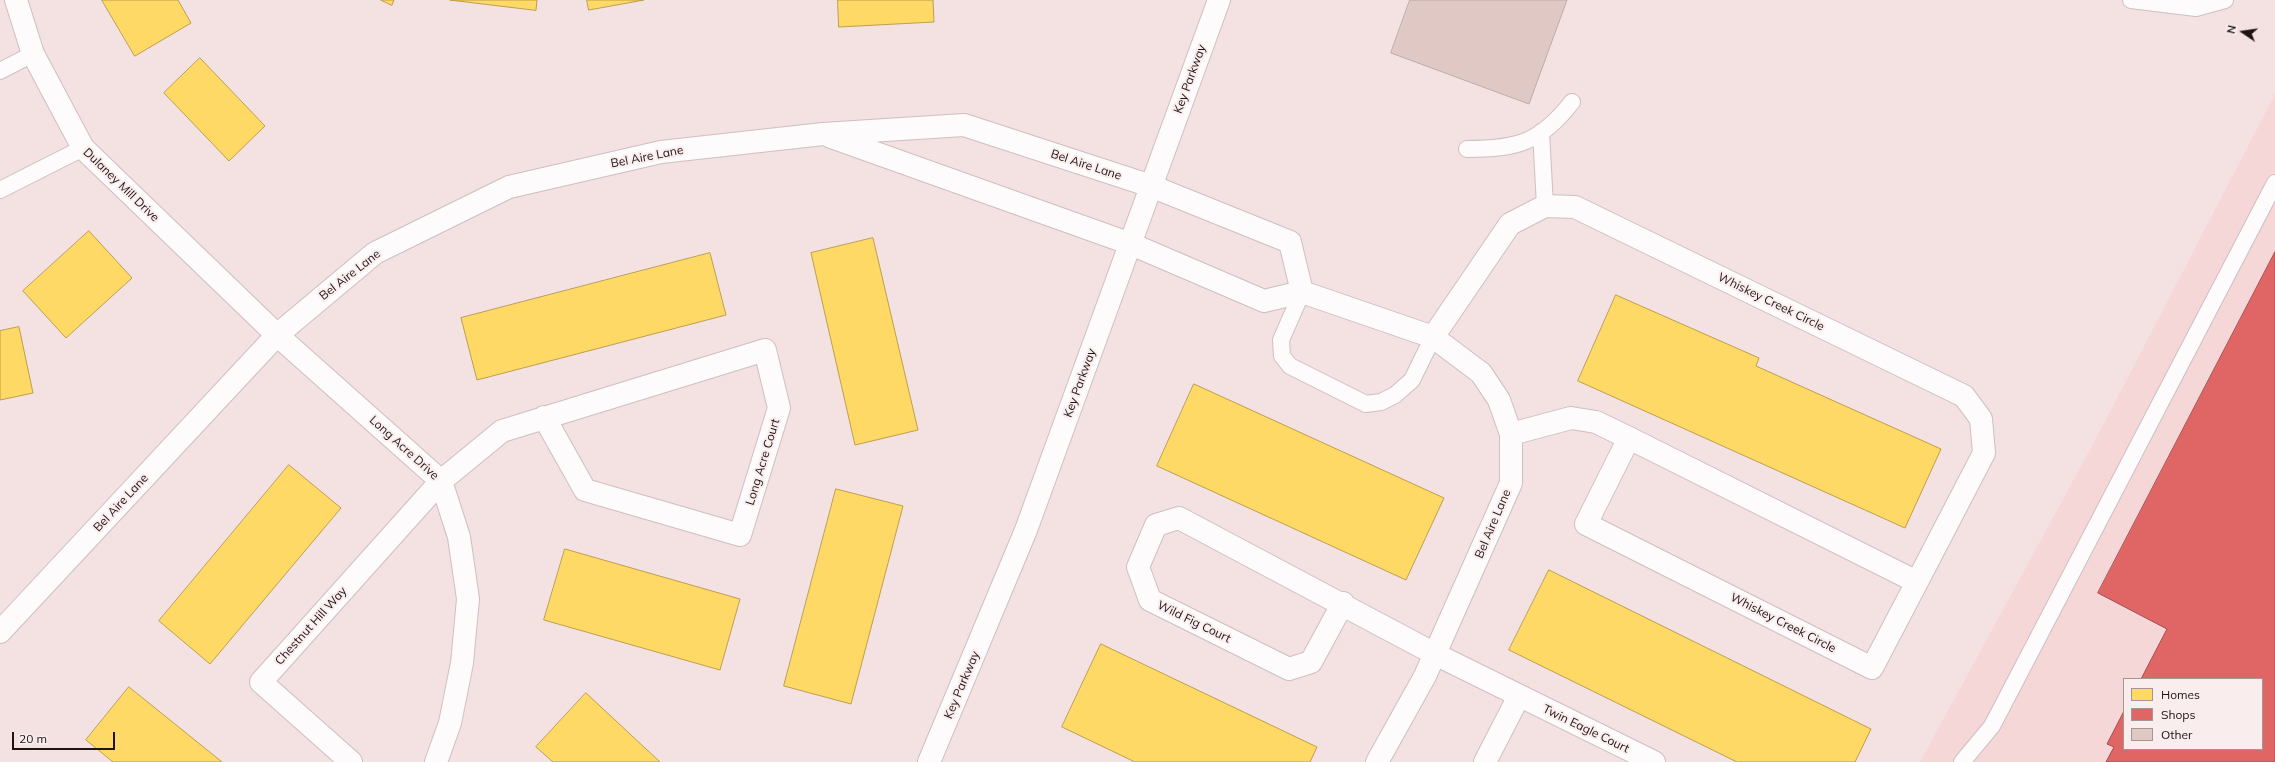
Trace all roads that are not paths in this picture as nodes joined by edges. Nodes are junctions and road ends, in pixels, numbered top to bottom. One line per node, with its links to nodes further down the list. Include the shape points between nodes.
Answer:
1 (16, 0): 5 (street, Dulaney Mill Drive)
2 (1219, 0): 13 (street, Key Parkway)
3 (2131, 0): 4 (lane, via 2196,8)
4 (2225, 0)
5 (33, 54): 6 (lane); 10 (street, Dulaney Mill Drive)
6 (0, 71)
7 (1572, 102): 8 (lane, via 1556,123)
8 (1541, 132): 11 (lane, via 1528,141 1500,149); 15 (lane)
9 (823, 134): 13 (street, Bel Aire Lane, via 964,125); 16 (street, Bel Aire Lane); 18 (street, Bel Aire Lane, via 661,152 509,187 375,253)
10 (83, 148): 14 (lane); 18 (street, Dulaney Mill Drive)
11 (1466, 149)
12 (2275, 182): 35 (lane, via 1992,726)
13 (1151, 186): 16 (street, Key Parkway); 17 (street, Bel Aire Lane, via 1290,242)
14 (0, 190)
15 (1545, 206): 19 (street, Whiskey Creek Circle, via 1510,224); 24 (street, Whiskey Creek Circle, via 1575,207 1964,396 1981,419 1984,453)
16 (1131, 244): 17 (street, Bel Aire Lane, via 1264,301); 31 (street, Key Parkway, via 1026,530)
17 (1302, 292): 19 (street, Bel Aire Lane); 19 (lane, via 1281,340 1282,356 1290,366 1366,404 1382,402 1395,395 1412,380)
18 (277, 335): 23 (street, Long Acre Drive); 26 (street, Bel Aire Lane)
19 (1433, 337): 21 (street, Bel Aire Lane, via 1481,374 1499,400)
20 (544, 417): 20 (street, Long Acre Court, via 585,490 740,535 780,408 765,350); 23 (street, Long Acre Court, via 502,431)
21 (1511, 434): 22 (street, via 1570,418 1596,422); 27 (street, Bel Aire Lane, via 1511,483)
22 (1629, 438): 24 (street); 24 (street, Whiskey Creek Circle, via 1586,524 1872,668)
23 (441, 481): 29 (street, Chestnut Hill Way, via 261,682); 30 (street, Long Acre Drive, via 459,537 468,599 462,663 450,723)
24 (1917, 582)
25 (1343, 604): 25 (street, Wild Fig Court, via 1179,518 1156,526 1138,567 1150,600 1289,669 1311,662); 27 (street, Wild Fig Court)
26 (0, 632)
27 (1435, 654): 28 (street, Twin Eagle Court); 32 (street, Bel Aire Lane)
28 (1519, 696): 33 (street); 34 (street, Twin Eagle Court)
29 (352, 762)
30 (436, 762)
31 (930, 762)
32 (1377, 762)
33 (1485, 762)
34 (1654, 762)
35 (1962, 762)

